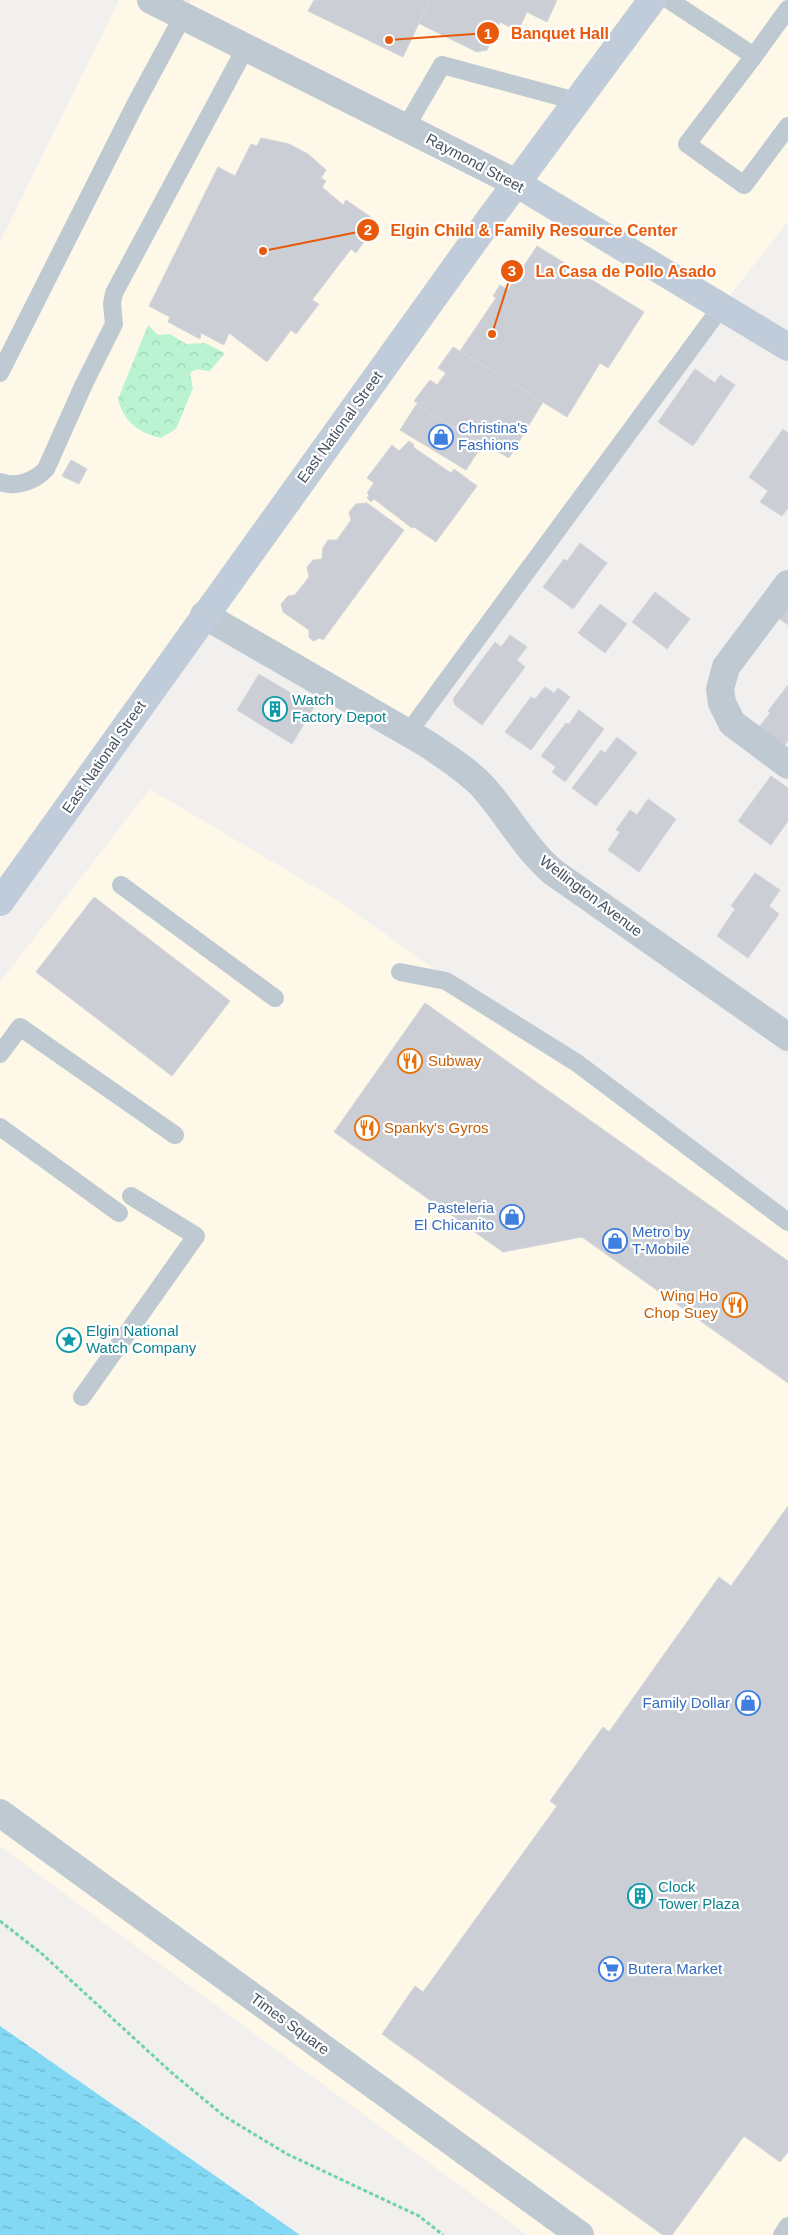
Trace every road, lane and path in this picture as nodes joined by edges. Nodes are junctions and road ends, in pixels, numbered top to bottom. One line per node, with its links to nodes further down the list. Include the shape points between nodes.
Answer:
1 (151, 0): 5 (street, Raymond Street)
2 (652, 0): 8 (street, East National Street)
3 (669, 0): 7 (lane)
4 (788, 9): 7 (lane)
5 (183, 16): 6 (street, Raymond Street); 14 (lane)
6 (245, 49): 10 (street, Raymond Street); 15 (lane, via 114,293 114,324 46,469 30,480)
7 (754, 56): 9 (lane, via 687,144 744,185)
8 (576, 101): 10 (lane, via 442,65); 11 (street, East National Street)
9 (788, 126)
10 (406, 127): 11 (street, Raymond Street)
11 (516, 184): 12 (street, Raymond Street); 17 (street, East National Street)
12 (722, 306): 13 (street, Raymond Street); 18 (lane)
13 (788, 347)
14 (0, 373)
15 (0, 482)
16 (788, 584): 19 (street, via 726,667 720,690 722,703 732,723)
17 (204, 615): 18 (street, Wellington Avenue); 21 (street, East National Street)
18 (408, 733): 24 (street, Wellington Avenue, via 455,763 483,786 539,860 553,872)
19 (788, 765)
20 (121, 885): 23 (lane)
21 (0, 902)
22 (400, 972): 30 (lane, via 446,981 577,1063)
23 (275, 998)
24 (788, 1037)
25 (0, 1054): 27 (lane, via 20,1027)
26 (0, 1127): 29 (lane)
27 (176, 1135)
28 (131, 1196): 31 (lane, via 196,1236)
29 (119, 1213)
30 (788, 1222)
31 (82, 1398)
32 (0, 1813): 36 (street, Times Square)
33 (0, 1921): 35 (path, via 41,1953 224,2116 287,2154 419,2216)
34 (788, 2226): 37 (lane)
35 (443, 2235)
36 (580, 2235)
37 (782, 2235)

